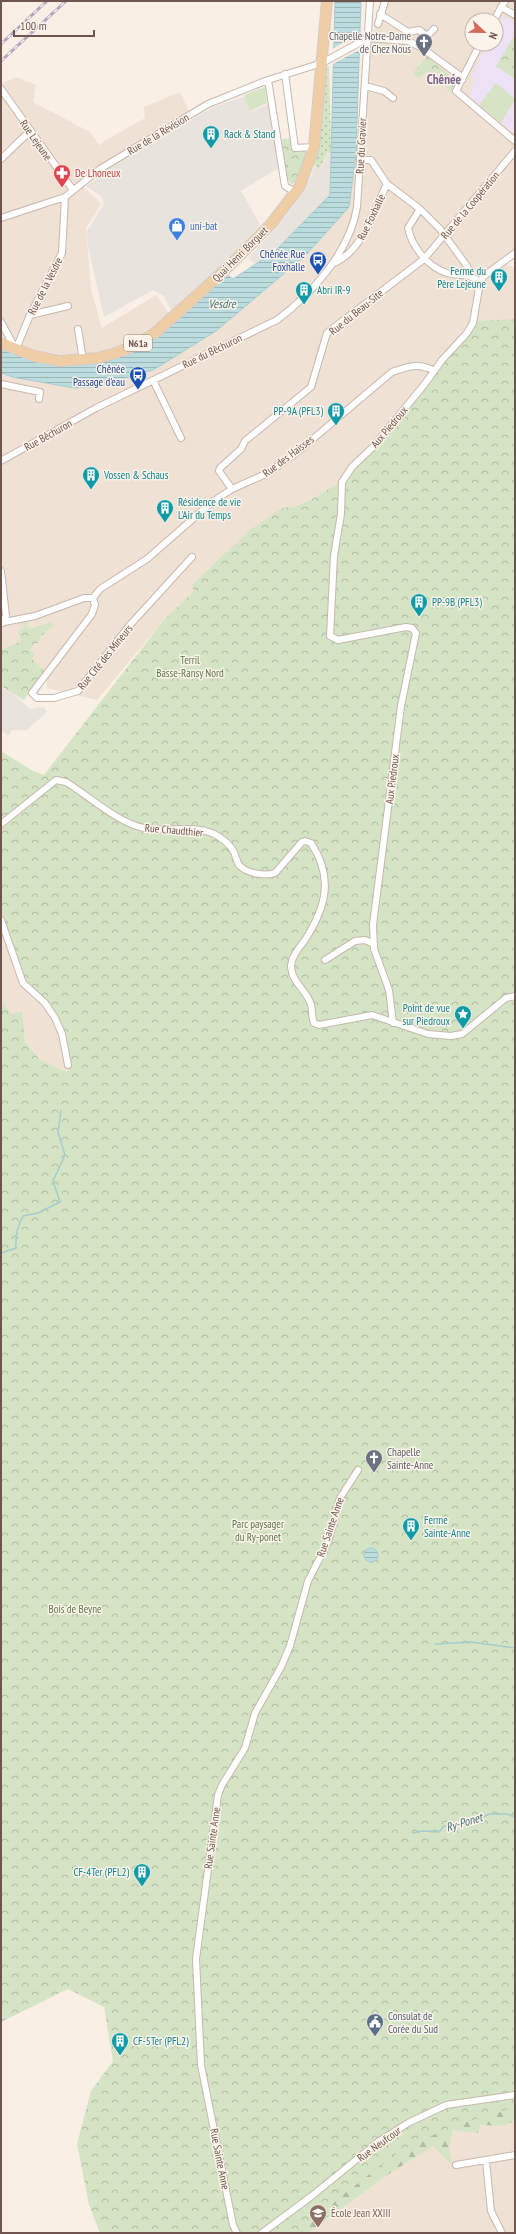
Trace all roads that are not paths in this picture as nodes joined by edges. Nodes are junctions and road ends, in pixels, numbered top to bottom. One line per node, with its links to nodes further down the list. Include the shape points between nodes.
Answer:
1 (327, 1): 13 (main road, Quai Henri Borguet / N61a)
2 (370, 1): 11 (street, Rue du Gravier)
3 (385, 1): 7 (street)
4 (505, 1): 5 (street)
5 (501, 7): 6 (street); 8 (street)
6 (498, 12)
7 (380, 14): 9 (street); 10 (street, via 408,32 419,30 427,36)
8 (515, 15)
9 (378, 24)
10 (434, 29)
11 (368, 38): 13 (street, Rue de la Révision); 16 (street, via 408,40 459,75); 17 (street, Rue du Gravier)
12 (476, 52): 16 (street)
13 (322, 63): 14 (street, Rue de la Révision); 22 (main road, Quai Henri Borguet / N61a)
14 (284, 74): 15 (street, Rue de la Révision); 22 (street, via 295,148)
15 (268, 80): 27 (street, Rue de la Révision, via 208,104 101,169); 28 (street, via 285,186)
16 (462, 80): 21 (street, via 456,91)
17 (364, 86): 19 (street, via 384,91); 25 (street, Rue du Gravier)
18 (2, 91): 20 (street, Rue Lejeune)
19 (393, 98)
20 (30, 131): 24 (street); 27 (street, Rue Lejeune)
21 (515, 141)
22 (314, 147): 28 (main road, Quai Henri Borguet / N61a, via 307,171)
23 (515, 151): 32 (street, Rue de la Coopération)
24 (1, 159)
25 (360, 160): 26 (street, via 371,160); 35 (street, Rue du Gravier, via 358,207 354,225)
26 (387, 184): 30 (street); 35 (street, Rue Foxhalle, via 362,239 341,260)
27 (73, 190): 29 (street, Rue de la Révision)
28 (295, 192): 45 (main road, Quai Henri Borguet / N61a, via 270,224 156,332 134,346 113,354)
29 (65, 197): 31 (street, Rue de la Révision); 40 (street, Rue de la Vesdre, via 62,253)
30 (420, 209): 32 (street); 34 (street, via 408,228)
31 (1, 218)
32 (446, 235): 34 (street, Rue de la Coopération); 36 (street)
33 (515, 253): 38 (street, via 484,276)
34 (424, 259): 36 (street, via 447,273); 53 (street, Rue du Beau-Site, via 327,333 311,387 245,441 241,449 220,468 219,471)
35 (333, 263): 37 (street, Rue du Gravier)
36 (471, 275): 38 (street)
37 (318, 279): 47 (street, Rue du Bêchuron, via 290,311 277,320)
38 (480, 282): 46 (street, Aux Piedroux, via 472,324)
39 (68, 306): 40 (street)
40 (30, 315): 44 (street, Rue de la Vesdre)
41 (1, 322): 44 (street)
42 (78, 329): 45 (street)
43 (1, 343): 44 (main road, Quai Henri Borguet / N61a)
44 (16, 349): 45 (main road, Quai Henri Borguet / N61a, via 34,356)
45 (83, 360)
46 (434, 371): 53 (street, Rue des Haisses, via 419,366 408,366 392,372 301,449 268,473); 60 (street, Aux Piedroux, via 342,482 341,514 334,556 330,636 338,640 406,627 412,628 416,633 401,706 373,925)
47 (153, 380): 50 (street, Rue du Bêchuron); 51 (street)
48 (1, 384): 49 (street, via 40,392)
49 (39, 399)
50 (95, 409): 52 (street, Rue Bêchuron)
51 (181, 438)
52 (1, 461)
53 (232, 489): 56 (street, Rue des Haisses, via 212,502 147,560 100,589)
54 (192, 557): 56 (street, Rue Cité des Mineurs, via 129,626 78,691 54,698 37,698 32,693 92,614 95,605)
55 (1, 571): 57 (street, via 6,616)
56 (92, 598): 57 (street, via 84,598 35,616)
57 (3, 623)
58 (1, 824): 63 (street, Rue Chaudthier, via 56,780 66,782 117,816 139,827 214,834 233,851 240,866 251,872 275,873 302,842 311,842 323,872 324,900 317,919 292,962 293,975 310,1000 313,1020 316,1024 322,1025 372,1015)
59 (1, 920): 64 (street, via 23,983 45,1003 55,1018 62,1034)
60 (374, 944): 61 (street, via 365,940 355,941); 63 (street, Aux Piedroux, via 389,990)
61 (325, 960)
62 (515, 996): 63 (street, via 506,998 462,1034 441,1036)
63 (393, 1023)
64 (68, 1065)
65 (358, 1470): 70 (street, Rue Sainte Anne, via 340,1498 328,1542 308,1581 296,1629 284,1660 255,1713 245,1748 218,1795 196,1959 201,2065 233,2225)
66 (515, 2095): 71 (street, Rue Neufcour, via 451,2104 408,2123 378,2142)
67 (515, 2155): 68 (street)
68 (486, 2161): 69 (street); 72 (street, via 491,2211)
69 (456, 2165)
70 (237, 2233)
71 (262, 2233)
72 (502, 2233)

